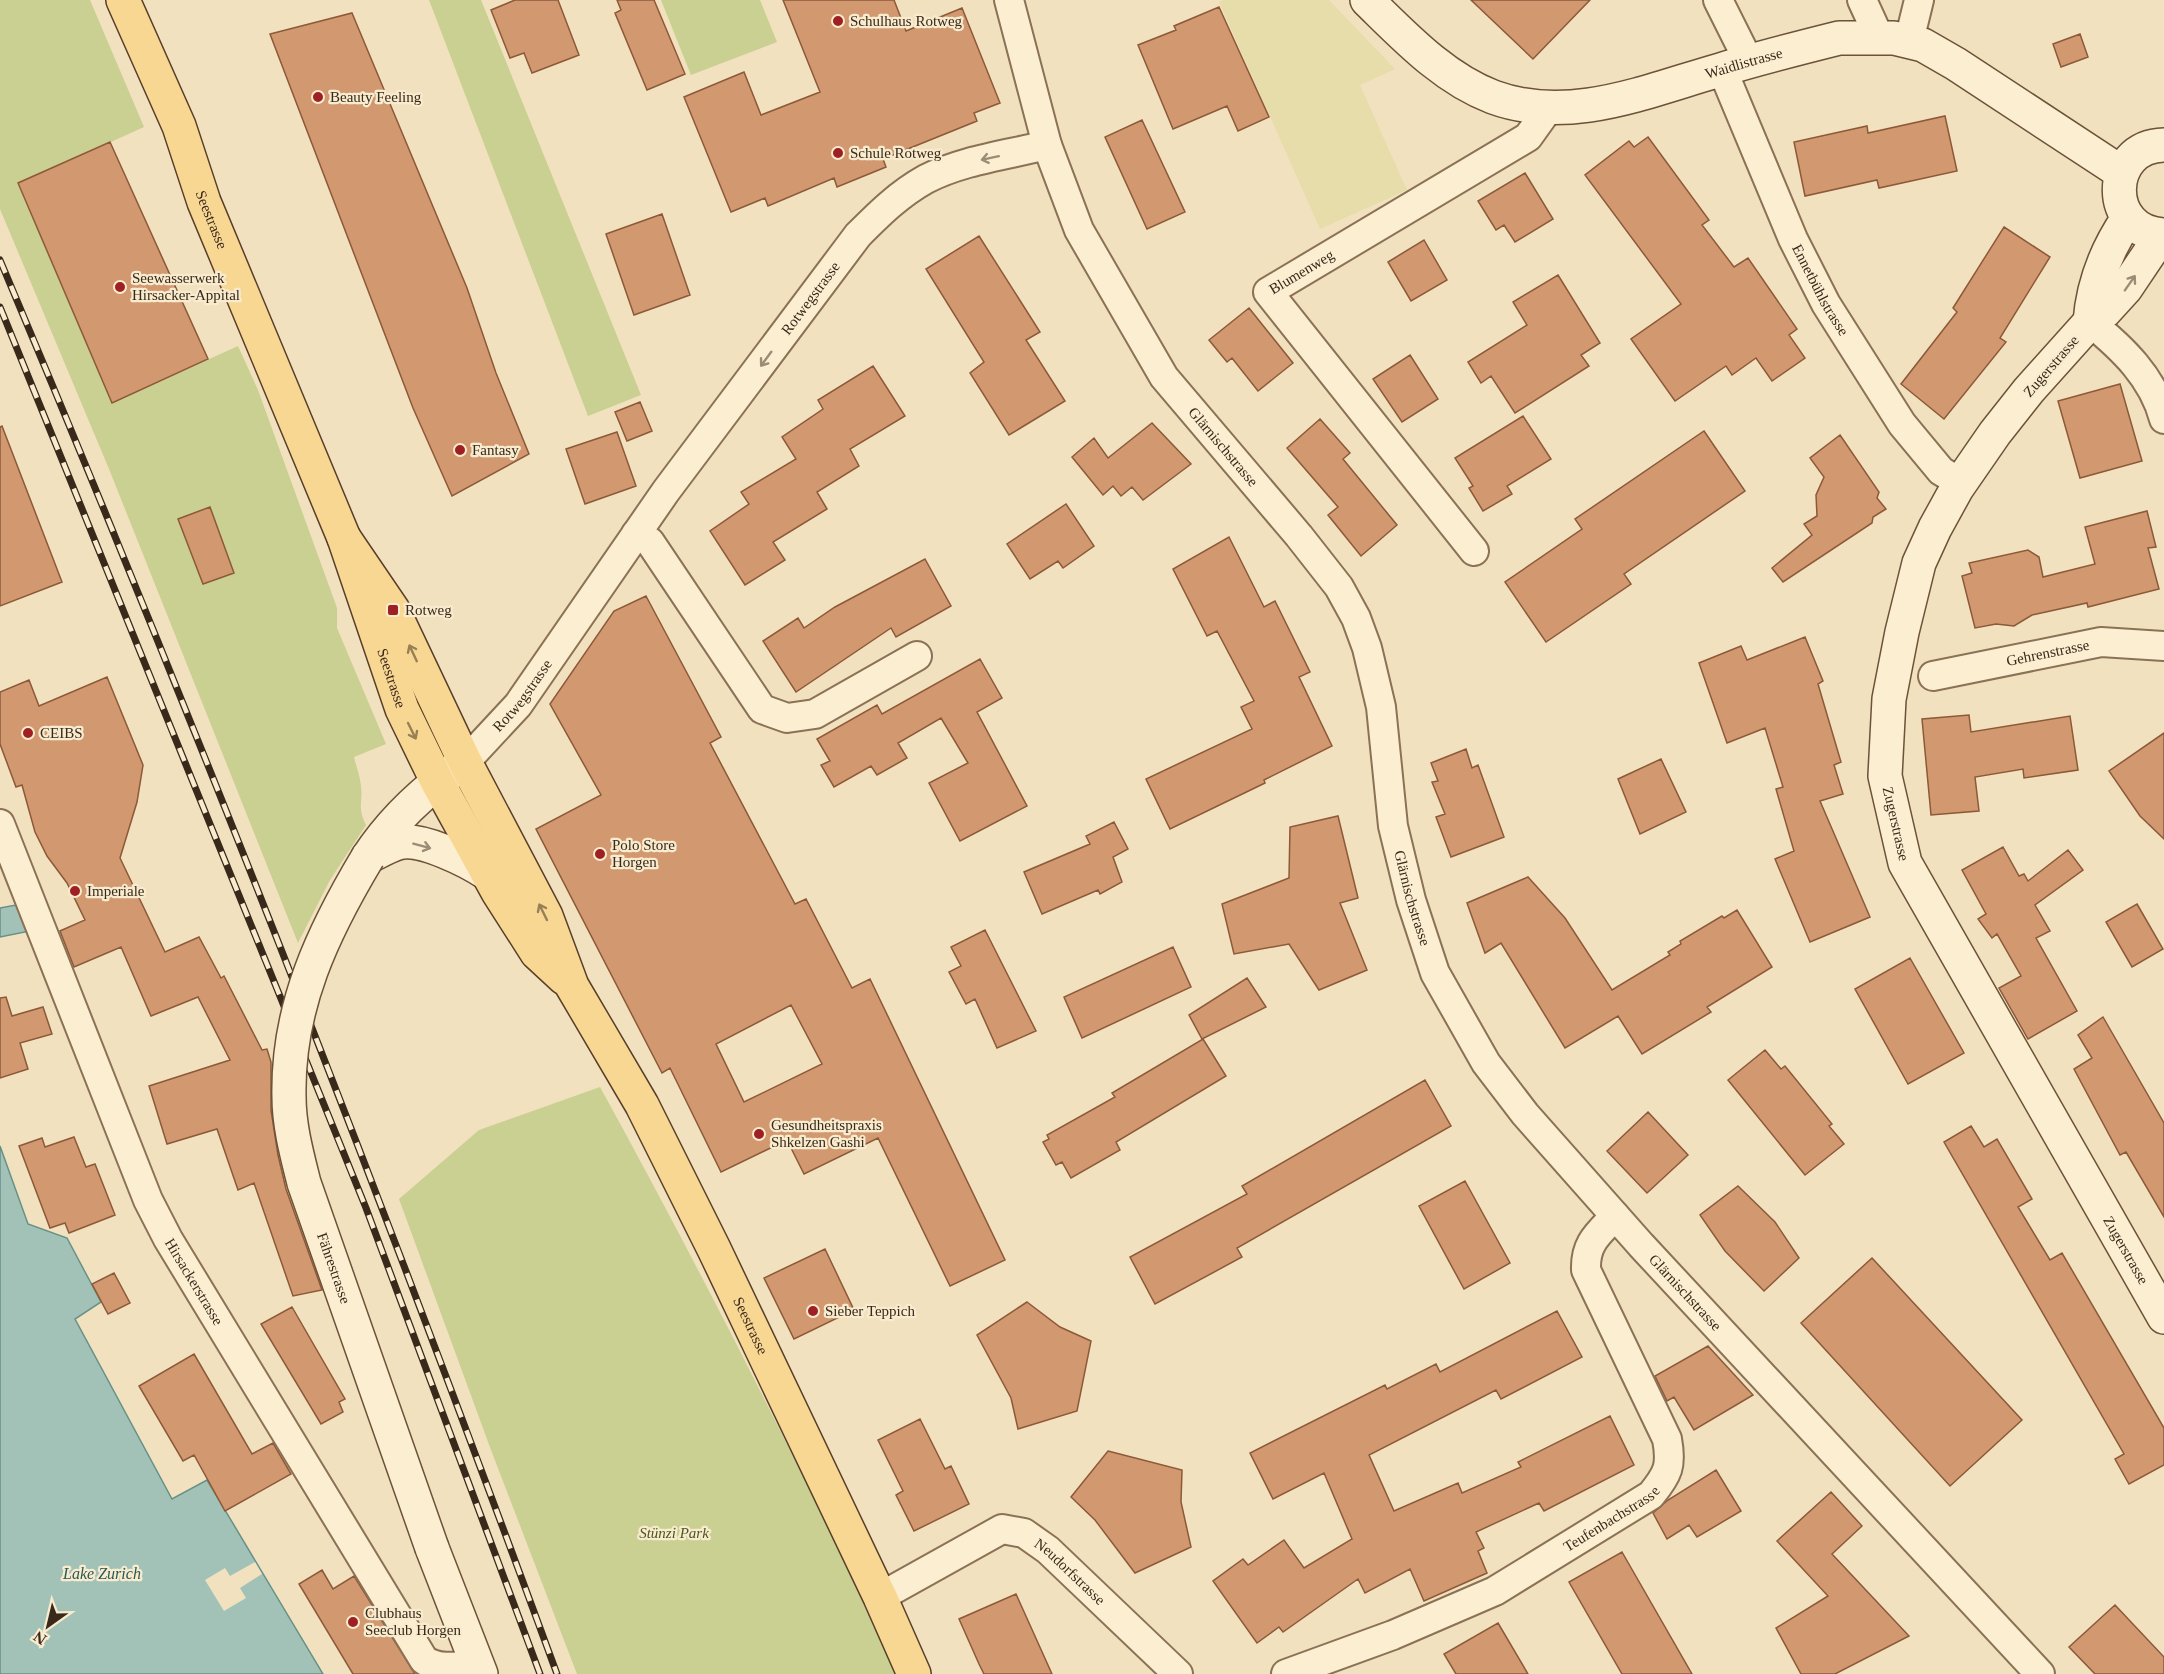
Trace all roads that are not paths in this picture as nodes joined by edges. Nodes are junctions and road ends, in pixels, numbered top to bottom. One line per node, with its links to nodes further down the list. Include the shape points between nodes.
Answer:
1 (123, 0): 19 (main road, Seestrasse, via 179,126 204,202)
2 (1009, 0): 10 (street, Glärnischstrasse)
3 (1367, 0): 9 (main road, Waidlistrasse, via 1458,79 1494,97)
4 (1718, 0): 8 (street, Ennetbühlstrasse)
5 (1862, 0): 7 (street)
6 (1919, 0): 7 (street)
7 (1894, 39): 8 (main road, Waidlistrasse, via 1839,38); 12 (main road, Waidlistrasse, via 1956,64)
8 (1735, 65): 9 (main road, Waidlistrasse, via 1606,104); 17 (street, Ennetbühlstrasse, via 1793,239 1826,304 1902,424 1941,471)
9 (1548, 110): 20 (street, Blumenweg, via 1528,137 1268,292)
10 (1047, 145): 18 (street, Rotwegstrasse, one-way to 18, via 954,169 927,179 890,203 858,236); 30 (street, Glärnischstrasse, via 1079,230 1164,376 1339,587 1367,648 1381,707 1393,826 1411,900 1435,973 1486,1064)
11 (2164, 145): 12 (main road, via 2137,153)
12 (2122, 173): 13 (main road, via 2119,196)
13 (2128, 218): 14 (main road, via 2137,227); 15 (main road, Zugerstrasse, via 2111,242 2100,269)
14 (2162, 236): 15 (main road, Zugerstrasse, one-way to 14, via 2127,288)
15 (2090, 322): 16 (street, via 2119,346 2144,375); 17 (main road, Zugerstrasse, via 2029,390)
16 (2164, 419)
17 (1961, 483): 31 (main road, Zugerstrasse, via 1919,563 1889,699 1885,776 1905,863)
18 (636, 534): 22 (street, via 650,542 762,709 787,718 815,714); 24 (street, Rotwegstrasse, via 518,705)
19 (344, 538): 24 (main road, Seestrasse, one-way to 19, via 393,610); 25 (main road, Seestrasse, one-way to 25, via 397,699)
20 (1474, 550)
21 (2164, 646): 23 (street, Gehrenstrasse, via 2101,642)
22 (917, 656)
23 (1933, 676)
24 (465, 762): 25 (main road); 29 (main road, Seestrasse, one-way to 24, via 546,916)
25 (437, 781): 27 (main road, Fährestrasse, via 396,820); 28 (main road, Seestrasse)
26 (0, 824): 33 (street, Hirsackerstrasse, via 134,1167 168,1239 424,1659 449,1668)
27 (368, 857): 28 (main road, one-way to 28, via 400,842 416,843 454,855); 33 (main road, Fährestrasse, bridge, via 315,959 298,1011 290,1065 292,1133 304,1183 432,1548)
28 (488, 874): 29 (main road, Seestrasse, via 537,952)
29 (572, 986): 32 (main road, Seestrasse, via 657,1135 714,1248)
30 (1615, 1216): 36 (street, Teufenbachstrasse, via 1585,1254 1586,1270 1667,1439 1671,1460 1665,1478 1651,1495 1495,1591 1393,1635); 37 (street, Glärnischstrasse)
31 (2164, 1317)
32 (880, 1597): 34 (main road, Seestrasse); 35 (street, Neudorfstrasse, via 1002,1529 1024,1533 1048,1550)
33 (479, 1669)
34 (914, 1674)
35 (1178, 1674)
36 (1286, 1674)
37 (2040, 1674)

